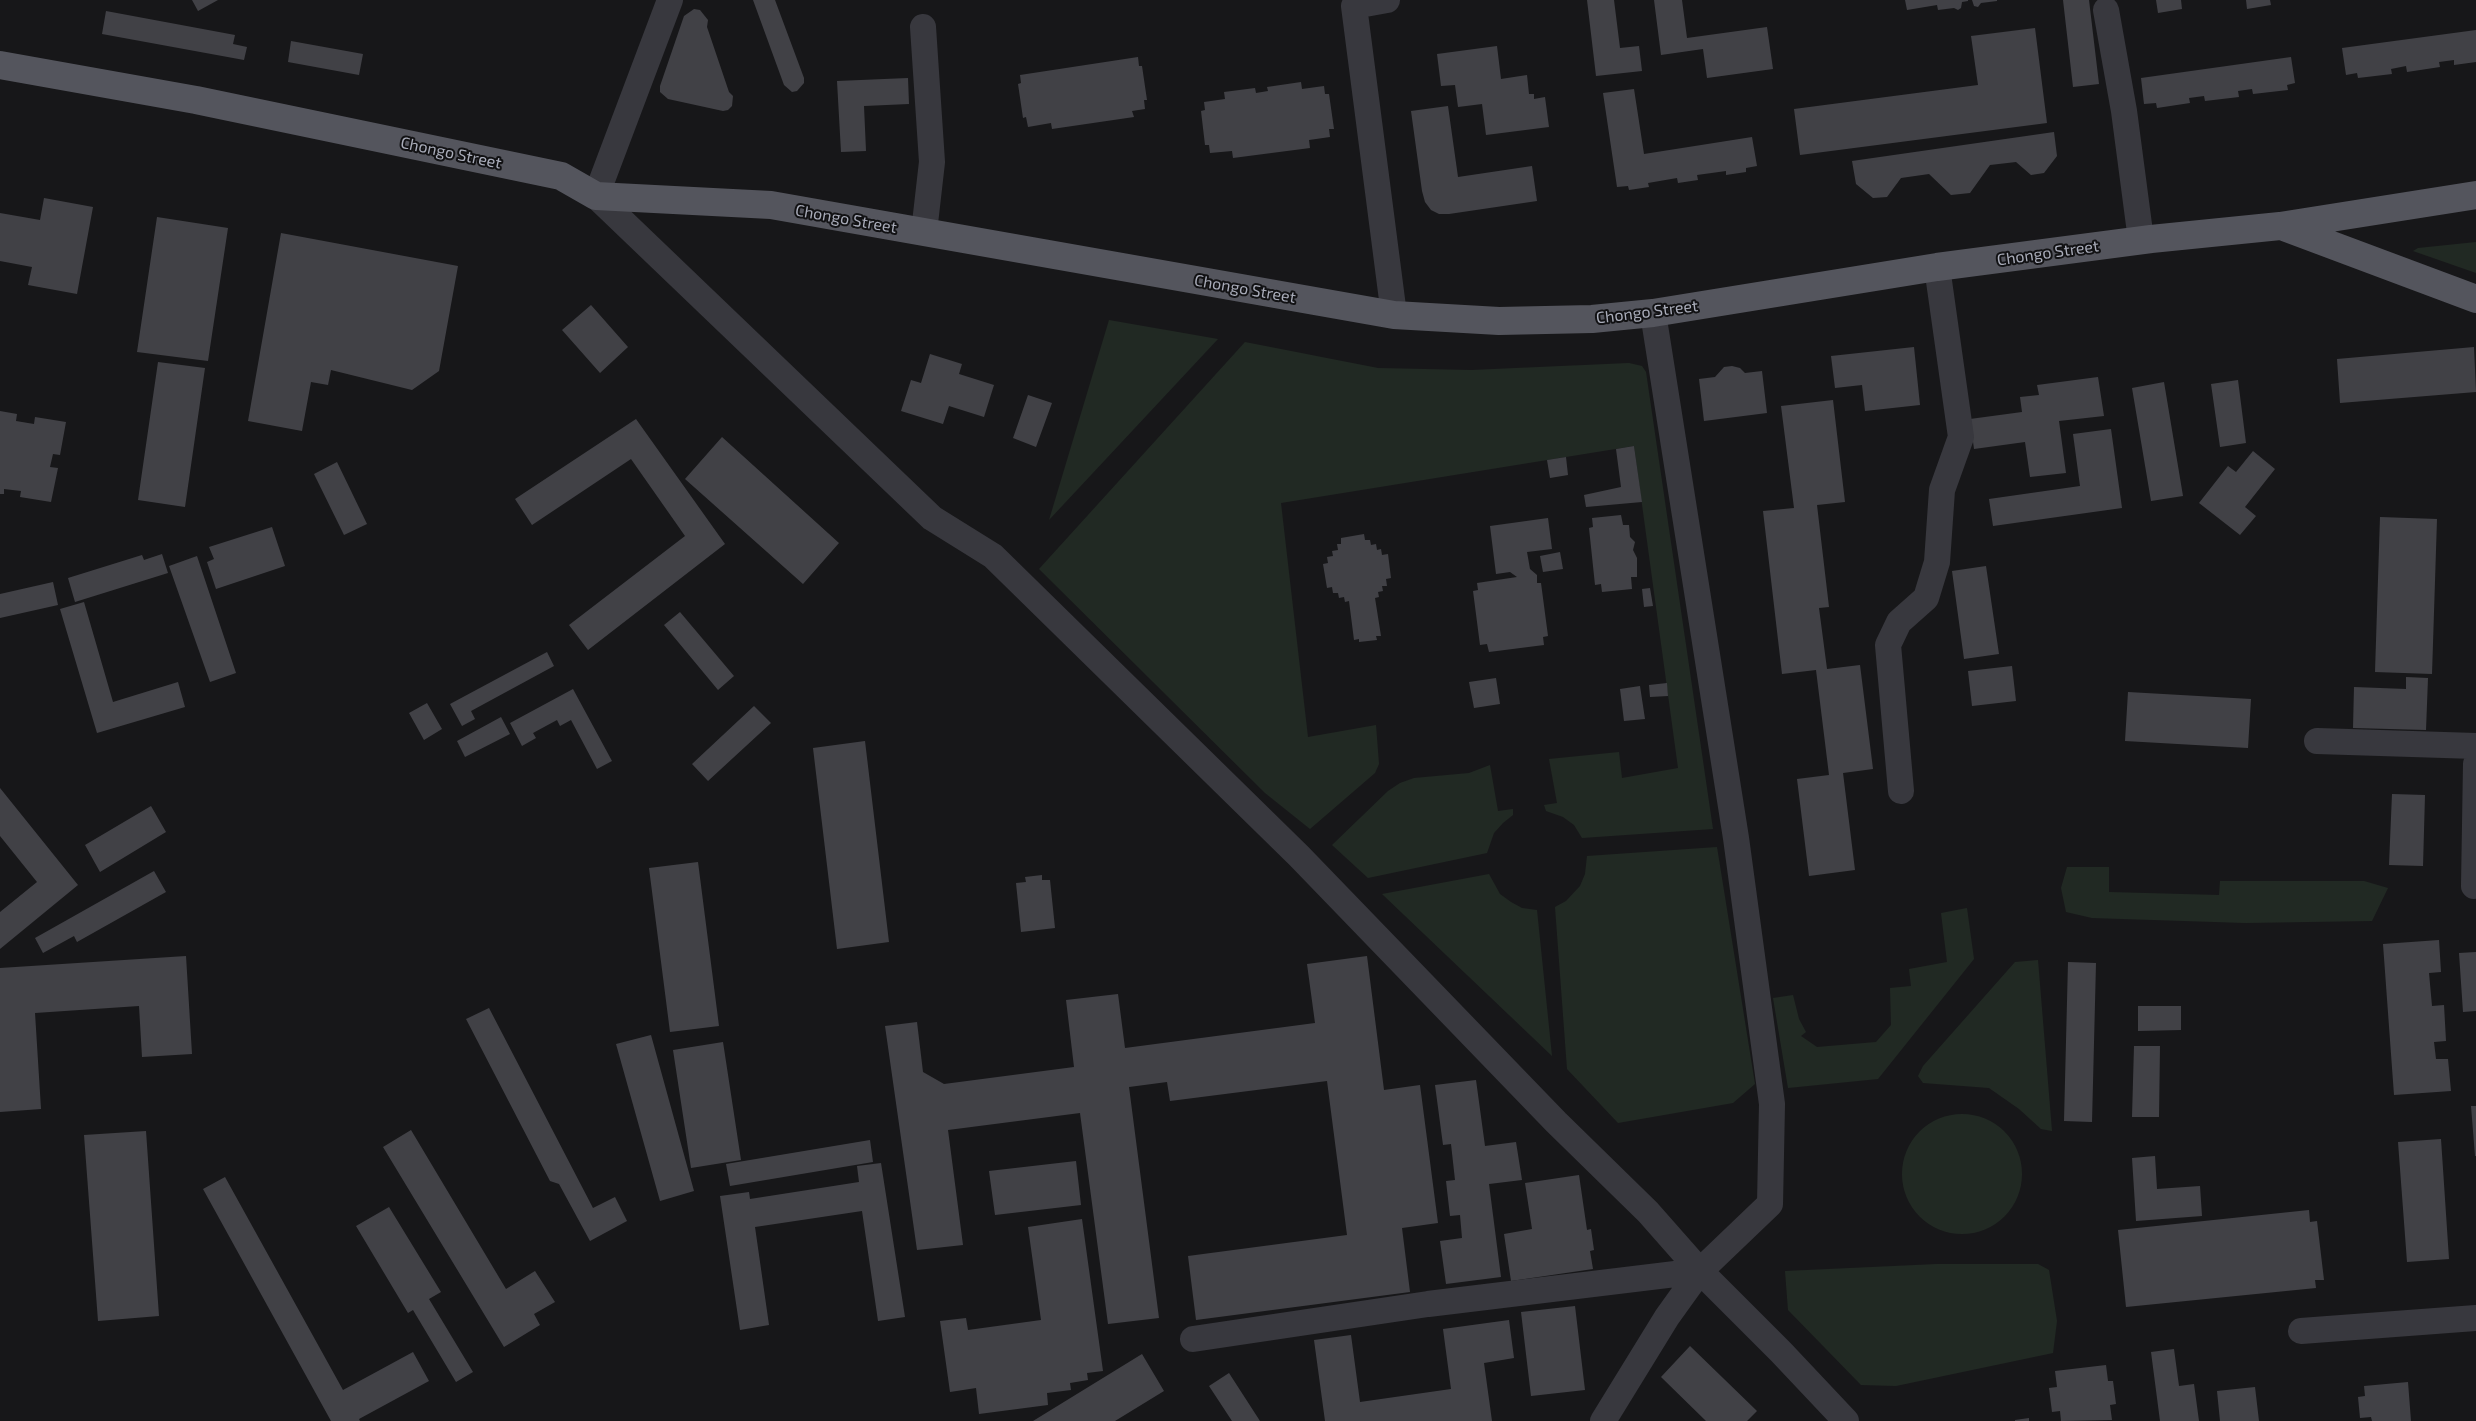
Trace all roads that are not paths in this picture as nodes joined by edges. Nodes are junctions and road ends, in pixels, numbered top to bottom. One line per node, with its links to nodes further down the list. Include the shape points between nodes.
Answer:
1 (670, 0): 6 (street)
2 (1387, 0): 14 (street, via 1354,6)
3 (2106, 10): 10 (street, via 2124,111)
4 (923, 27): 9 (street, via 932,162)
5 (0, 65): 6 (main road, Chongo Street, via 196,100 561,176)
6 (596, 196): 9 (main road, Chongo Street, via 771,205); 20 (street, via 932,518 993,556 1336,892 1556,1122 1648,1212)
7 (2476, 196): 8 (main road, Chongo Street)
8 (2280, 226): 10 (main road, Chongo Street); 12 (main road)
9 (924, 232): 14 (main road, Chongo Street)
10 (2141, 240): 11 (main road, Chongo Street)
11 (1937, 268): 13 (main road, Chongo Street); 18 (street, via 1960,437 1942,490 1937,562 1926,598 1899,622 1888,645)
12 (2476, 299)
13 (1653, 313): 14 (main road, Chongo Street, via 1592,319 1500,321); 20 (street, via 1736,838 1772,1104 1770,1204)
14 (1394, 315)
15 (2317, 741): 16 (street)
16 (2476, 746)
17 (2476, 764): 19 (street)
18 (1901, 791)
19 (2474, 886)
20 (1700, 1271): 23 (street, via 1428,1304); 24 (street, via 1667,1317); 25 (street)
21 (2476, 1318): 22 (street)
22 (2301, 1331)
23 (1193, 1339)
24 (1603, 1421)
25 (1846, 1421)

